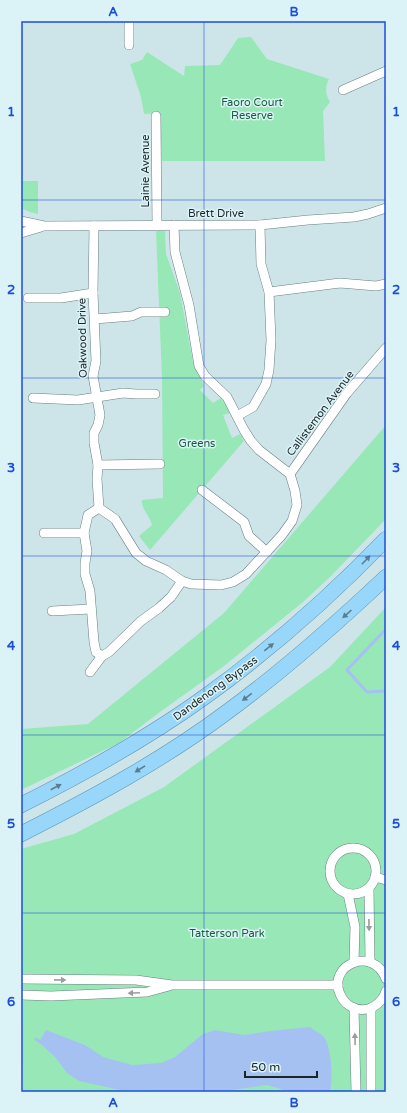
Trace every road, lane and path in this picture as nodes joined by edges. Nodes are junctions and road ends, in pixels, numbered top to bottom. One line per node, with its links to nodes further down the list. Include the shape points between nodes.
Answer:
1 (129, 21): 2 (street)
2 (129, 45)
3 (386, 71): 4 (street)
4 (343, 90)
5 (156, 116): 12 (street, Lainie Avenue)
6 (386, 208): 9 (street, Brett Drive, via 354,217)
7 (21, 221): 10 (street, Brett Drive)
8 (174, 225): 9 (street, Brett Drive); 12 (street, Brett Drive); 24 (street, via 175,252 189,305 200,366 205,376 227,397)
9 (260, 225): 15 (street, via 261,264)
10 (44, 226): 11 (street, Brett Drive); 13 (street, Brett Drive)
11 (94, 226): 12 (street, Brett Drive); 16 (street, Oakwood Drive)
12 (157, 226)
13 (21, 233)
14 (386, 284): 15 (street, via 376,286 340,283)
15 (269, 292): 24 (street, via 271,340 266,384 253,407)
16 (93, 293): 17 (street, via 62,298); 19 (street, Oakwood Drive)
17 (28, 298)
18 (165, 312): 19 (street, via 141,312 132,316)
19 (95, 319): 22 (street, Oakwood Drive, via 94,376)
20 (386, 348): 27 (street, Callistemon Avenue, via 347,393)
21 (155, 394): 22 (street, via 123,393)
22 (97, 396): 23 (street, via 78,400); 26 (street, Oakwood Drive, via 100,415 94,433 94,443)
23 (33, 398)
24 (238, 416): 27 (street, via 244,430 259,450)
25 (160, 464): 26 (street)
26 (98, 465): 29 (street, Oakwood Drive)
27 (290, 474): 33 (street, via 297,505 292,521)
28 (202, 490): 33 (street, via 244,522 249,536)
29 (99, 508): 31 (street, via 88,515); 35 (street, via 115,519 136,553)
30 (44, 533): 31 (street)
31 (84, 533): 36 (street, via 87,551 85,574)
32 (386, 539): 40 (highway, Dandenong Bypass, one-way to 32, via 105,761 205,696 291,630)
33 (267, 552): 35 (street, via 246,574 233,582 221,585)
34 (386, 577): 41 (highway, one-way to 41, via 311,646 226,713 122,780)
35 (182, 581): 38 (street, via 171,597)
36 (91, 609): 37 (street); 38 (street, via 96,652)
37 (52, 611)
38 (102, 656): 39 (street)
39 (90, 672)
40 (21, 805)
41 (21, 834)
42 (375, 877): 43 (street); 44 (street); 45 (street, via 374,864 367,853 354,848 339,853 334,858 330,872 335,886)
43 (386, 880)
44 (369, 888): 45 (street, via 360,893); 47 (street, one-way to 47)
45 (348, 894): 46 (street, via 355,927)
46 (354, 962): 47 (street); 50 (street, via 342,971)
47 (370, 962): 49 (street, via 380,968)
48 (21, 979): 51 (street, one-way to 51, via 136,980)
49 (386, 979)
50 (338, 985): 51 (street); 54 (street, via 342,999)
51 (172, 986): 53 (street, one-way to 53, via 147,992)
52 (386, 991): 55 (street, via 382,999)
53 (21, 995)
54 (354, 1008): 55 (street); 56 (street, one-way to 54)
55 (371, 1008): 57 (street)
56 (356, 1092)
57 (371, 1092)

